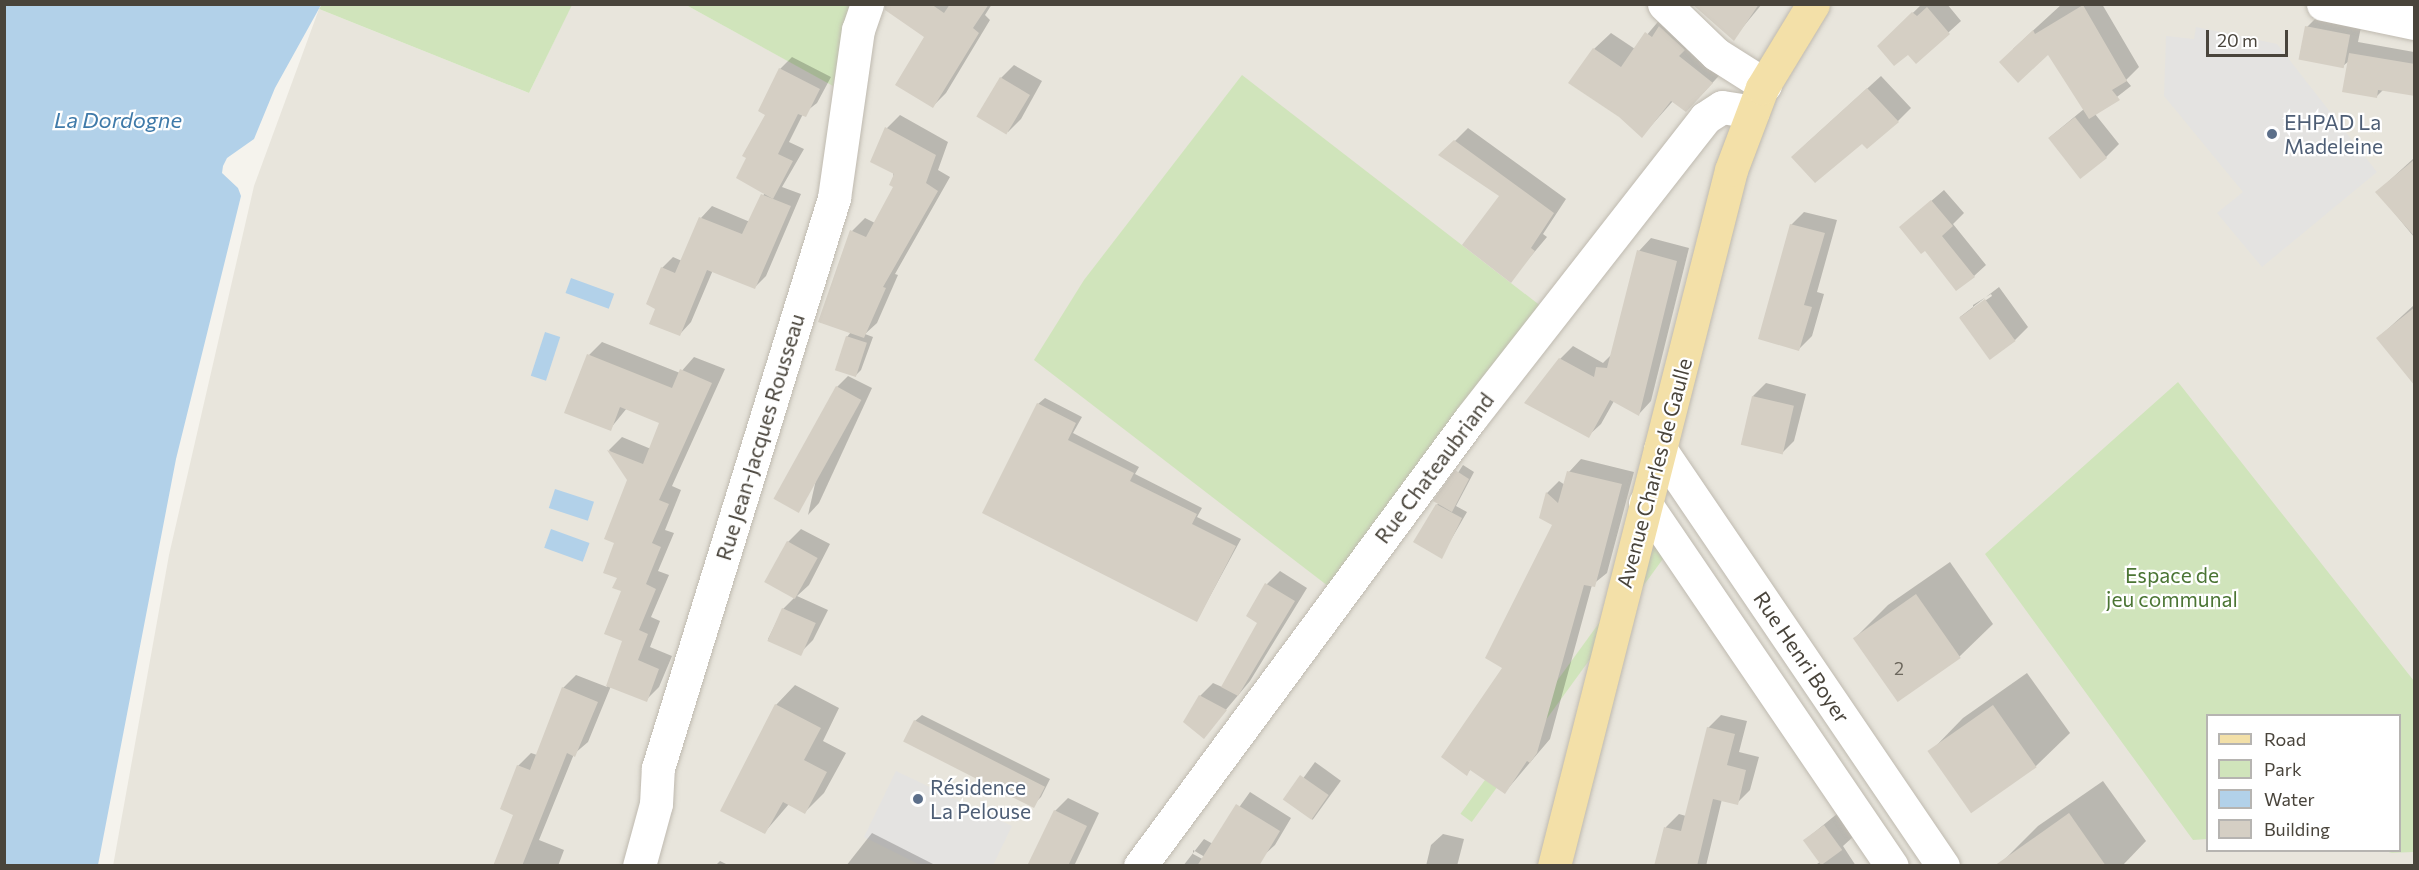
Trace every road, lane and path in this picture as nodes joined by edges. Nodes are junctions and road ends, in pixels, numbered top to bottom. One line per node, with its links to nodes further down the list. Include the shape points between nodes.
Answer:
1 (1664, 4): 6 (street)
2 (1813, 4): 6 (main road, Avenue Charles de Gaulle)
3 (2323, 4): 5 (street)
4 (862, 17): 9 (street, Rue Jean-Jacques Rousseau, via 834,198 658,768 656,804)
5 (2415, 23)
6 (1759, 98): 7 (main road, Avenue Charles de Gaulle, via 1731,170); 10 (street, Rue Chateaubriand, via 1722,107 1705,118 1470,418)
7 (1660, 449): 8 (main road, Avenue Charles de Gaulle); 13 (street, Rue Henri Boyer)
8 (1645, 503): 11 (main road, Avenue Charles de Gaulle); 12 (street, Rue Henri Boyer)
9 (639, 866)
10 (1140, 866)
11 (1554, 866)
12 (1892, 866)
13 (1944, 866)

